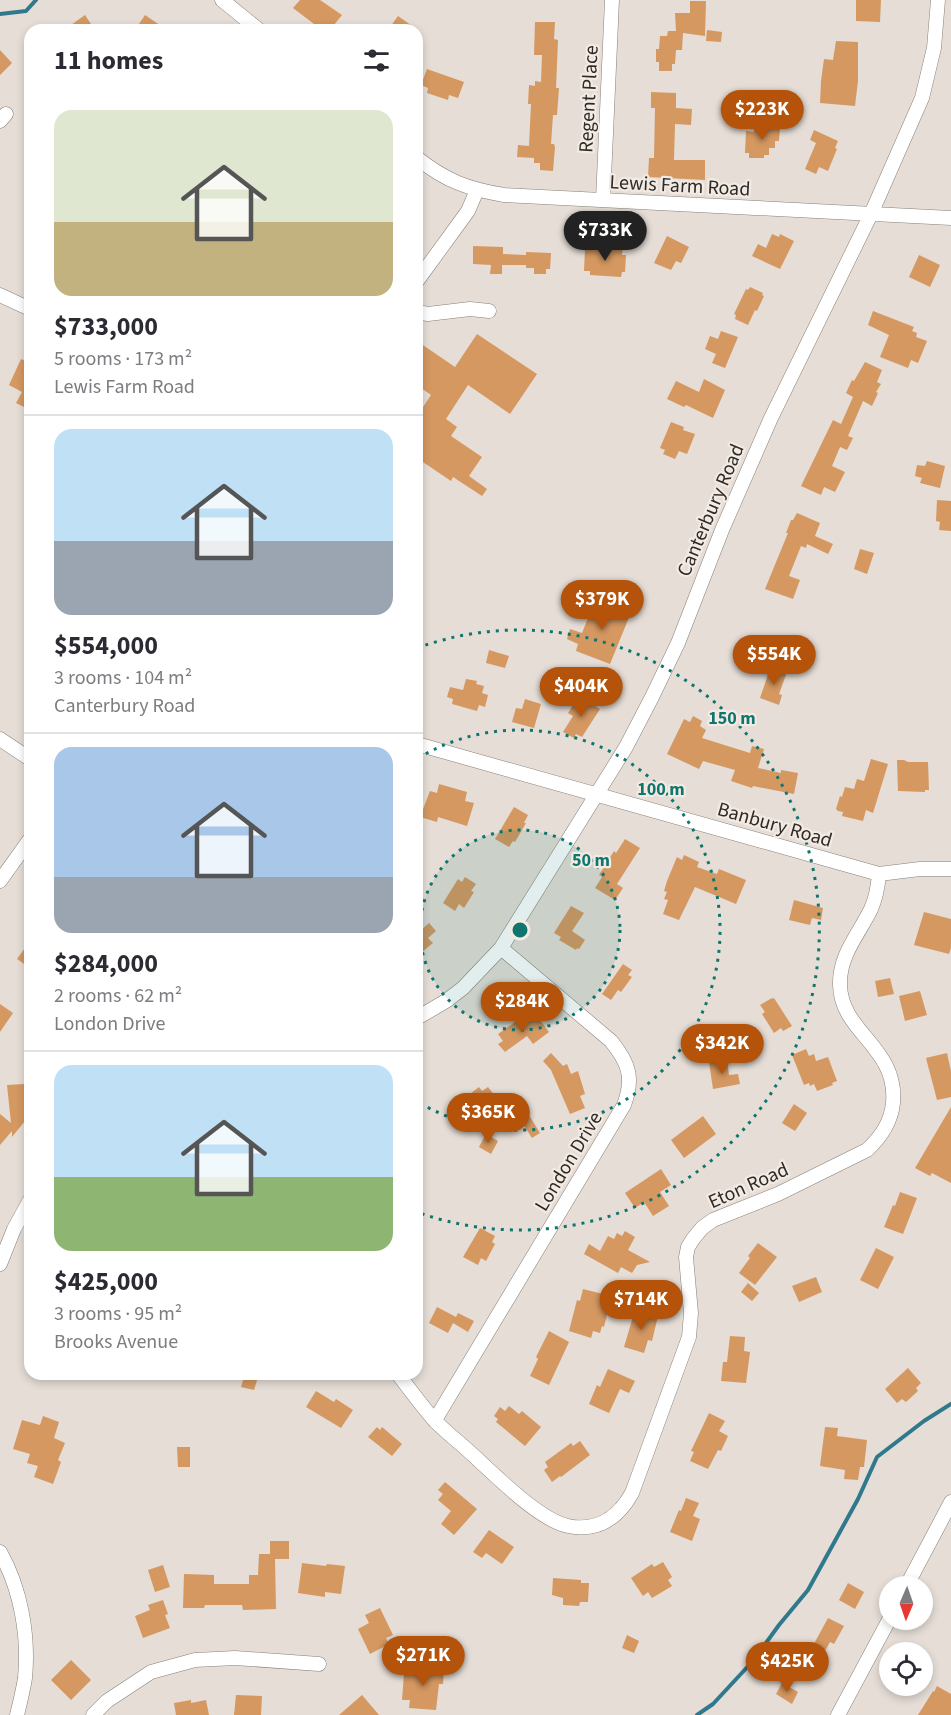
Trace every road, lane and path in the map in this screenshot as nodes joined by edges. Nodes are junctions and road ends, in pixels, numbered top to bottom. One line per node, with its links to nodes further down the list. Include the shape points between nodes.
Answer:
1 (222, 0): 4 (street)
2 (612, 0): 7 (street, Regent Place)
3 (938, 0): 8 (street, Canterbury Road, via 934,48 922,98)
4 (252, 24)
5 (423, 163): 6 (street, Lewis Farm Road, via 449,180)
6 (477, 190): 7 (street, Lewis Farm Road); 10 (street, via 468,210)
7 (603, 200): 8 (street, Lewis Farm Road)
8 (871, 214): 9 (street, Lewis Farm Road); 18 (street, Canterbury Road, via 771,418 678,643 626,747)
9 (951, 218)
10 (423, 273)
11 (0, 295): 12 (street)
12 (24, 306)
13 (489, 311): 14 (street)
14 (423, 313)
15 (0, 739): 17 (street)
16 (423, 746): 18 (street, Banbury Road)
17 (24, 755)
18 (596, 795): 21 (street, Banbury Road); 23 (street, Canterbury Road)
19 (24, 847): 22 (street)
20 (951, 869): 21 (street, Banbury Road)
21 (879, 874): 28 (street, Eton Road, via 872,908 844,958 839,983 844,1008 889,1072 892,1114 878,1140 867,1150 778,1194 713,1220 693,1239 686,1257 689,1337 632,1493 617,1515 594,1526 568,1526 554,1521 511,1489)
22 (0, 881)
23 (501, 948): 24 (street, Canterbury Road, via 463,988); 28 (street, London Drive, via 611,1041 629,1071 628,1094)
24 (423, 1014)
25 (24, 1211): 26 (street)
26 (0, 1264)
27 (403, 1380): 28 (street, Eton Road)
28 (435, 1420)
29 (951, 1502): 31 (street)
30 (0, 1552): 34 (street, via 19,1599 25,1639 25,1679)
31 (912, 1576)
32 (884, 1630): 36 (street)
33 (319, 1664): 35 (street, via 235,1658 195,1660 151,1672)
34 (17, 1715)
35 (93, 1715)
36 (838, 1715)

